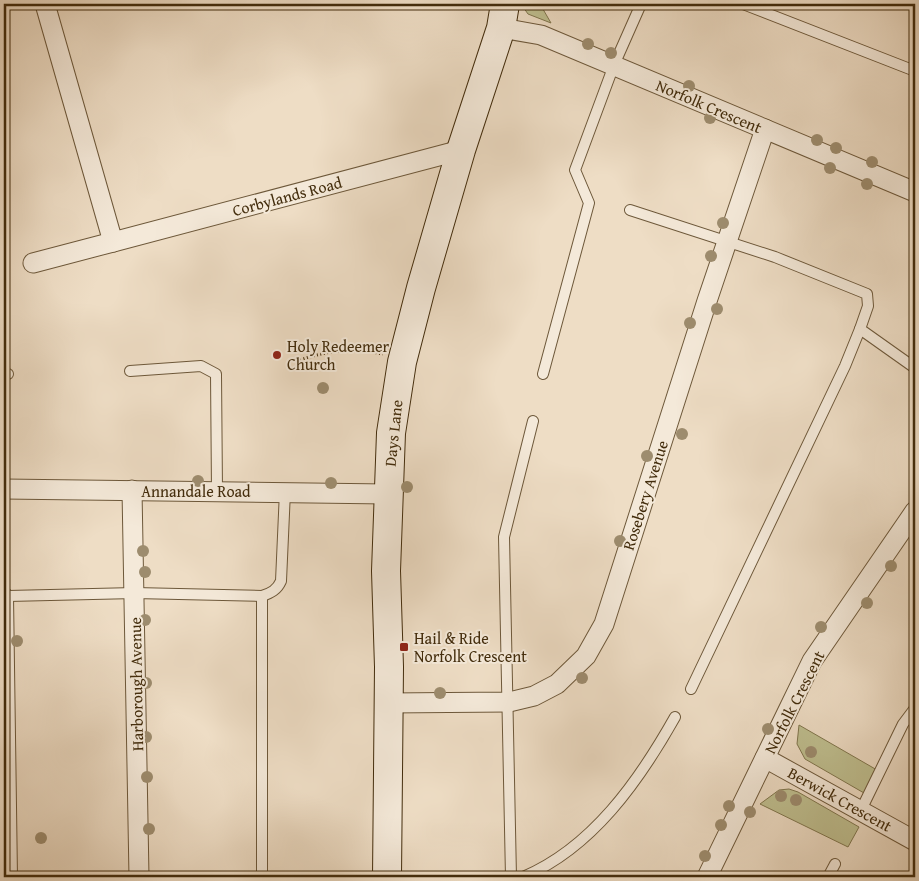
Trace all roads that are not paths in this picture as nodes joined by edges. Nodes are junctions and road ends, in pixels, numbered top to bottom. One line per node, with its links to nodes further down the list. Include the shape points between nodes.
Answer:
1 (45, 4): 11 (street)
2 (641, 4): 5 (lane)
3 (743, 4): 6 (lane)
4 (503, 16): 5 (street, Norfolk Crescent); 8 (street, Days Lane)
5 (614, 66): 7 (street, Norfolk Crescent); 17 (lane, via 575,170 589,203)
6 (915, 71)
7 (765, 129): 9 (street, Norfolk Crescent); 12 (street, Rosebery Avenue)
8 (461, 150): 11 (street, Corbylands Road); 23 (street, Days Lane, via 403,359 391,433)
9 (915, 192)
10 (630, 210): 12 (lane)
11 (113, 242): 13 (street, Corbylands Road)
12 (727, 242): 14 (lane, via 775,257 867,294 868,306); 29 (street, Rosebery Avenue, via 604,624 586,656 557,684 534,696)
13 (33, 264)
14 (860, 329): 15 (lane); 28 (lane)
15 (915, 368)
16 (130, 371): 21 (lane, via 201,366 216,374)
17 (543, 374)
18 (533, 421): 29 (lane, via 504,537)
19 (4, 489): 20 (street, Annandale Road)
20 (132, 490): 21 (street, Annandale Road); 26 (street, Harborough Avenue)
21 (217, 491): 22 (street, Annandale Road)
22 (285, 491): 23 (street, Annandale Road); 27 (lane, via 281,581 279,587)
23 (387, 494): 30 (street, Days Lane)
24 (915, 511): 33 (street, Norfolk Crescent, via 812,661)
25 (6, 594): 26 (lane); 37 (lane)
26 (135, 594): 27 (lane); 38 (street, Harborough Avenue)
27 (262, 596): 39 (lane)
28 (692, 689)
29 (509, 702): 30 (street, Rosebery Avenue); 41 (lane)
30 (388, 703): 40 (street, Days Lane)
31 (915, 708): 34 (lane, via 903,724)
32 (674, 717): 42 (lane, via 636,779 596,826 568,852 544,868)
33 (765, 758): 34 (street, Berwick Crescent); 43 (street, Norfolk Crescent)
34 (861, 810): 35 (street, Berwick Crescent)
35 (915, 841)
36 (835, 864): 44 (lane)
37 (12, 877)
38 (139, 877)
39 (262, 877)
40 (386, 877)
41 (511, 877)
42 (522, 877)
43 (707, 877)
44 (828, 877)

